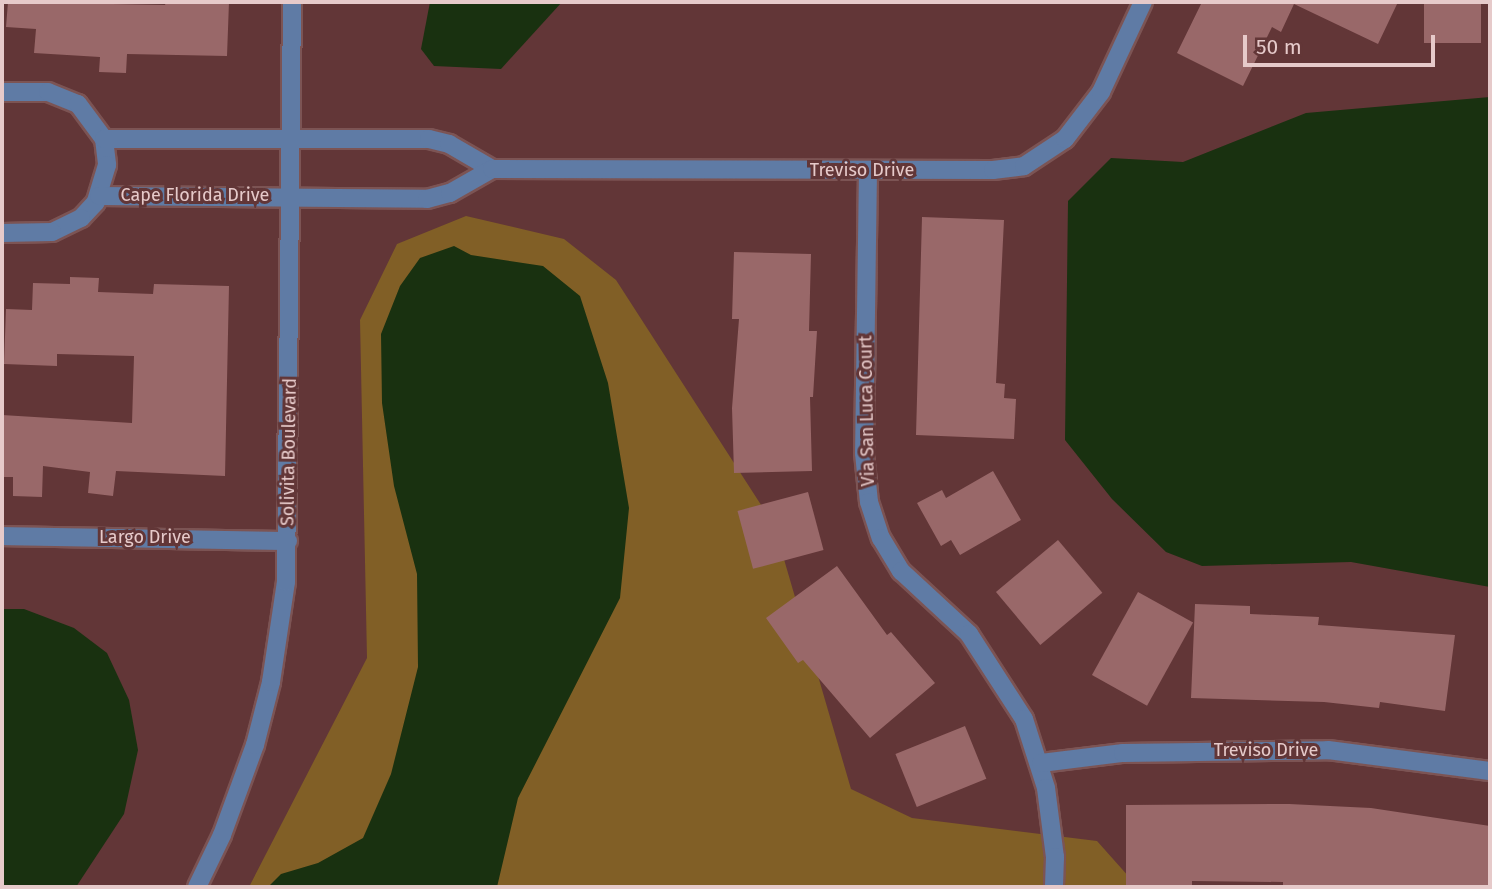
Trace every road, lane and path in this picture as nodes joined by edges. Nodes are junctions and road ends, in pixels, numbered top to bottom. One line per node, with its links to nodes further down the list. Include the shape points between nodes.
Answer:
1 (292, 2): 4 (street, Solivita Boulevard)
2 (1143, 2): 7 (street, Treviso Drive, via 1101,92 1065,139 1024,166)
3 (2, 92): 5 (street, via 48,92 69,98 94,120)
4 (290, 138): 5 (street); 6 (street, Treviso Drive, via 439,141); 9 (street, Solivita Boulevard)
5 (104, 139): 8 (street, Cape Florida Drive, via 107,165)
6 (492, 169): 7 (street, Treviso Drive); 9 (street, Treviso Drive, via 439,198)
7 (868, 170): 13 (street, Via San Luca Court, via 864,453 873,520 901,571 969,634 992,664 1024,719)
8 (99, 196): 9 (street, Cape Florida Drive); 10 (street, Cape Florida Drive, via 81,218 62,229)
9 (291, 196): 12 (street, Solivita Boulevard)
10 (2, 233)
11 (2, 536): 12 (street, Largo Drive)
12 (288, 541): 15 (street, Solivita Boulevard, via 280,631 255,745)
13 (1041, 763): 14 (street, Treviso Drive, via 1124,752 1328,750); 16 (street, Via San Luca Court, via 1055,857)
14 (1490, 771)
15 (197, 887)
16 (1054, 887)

